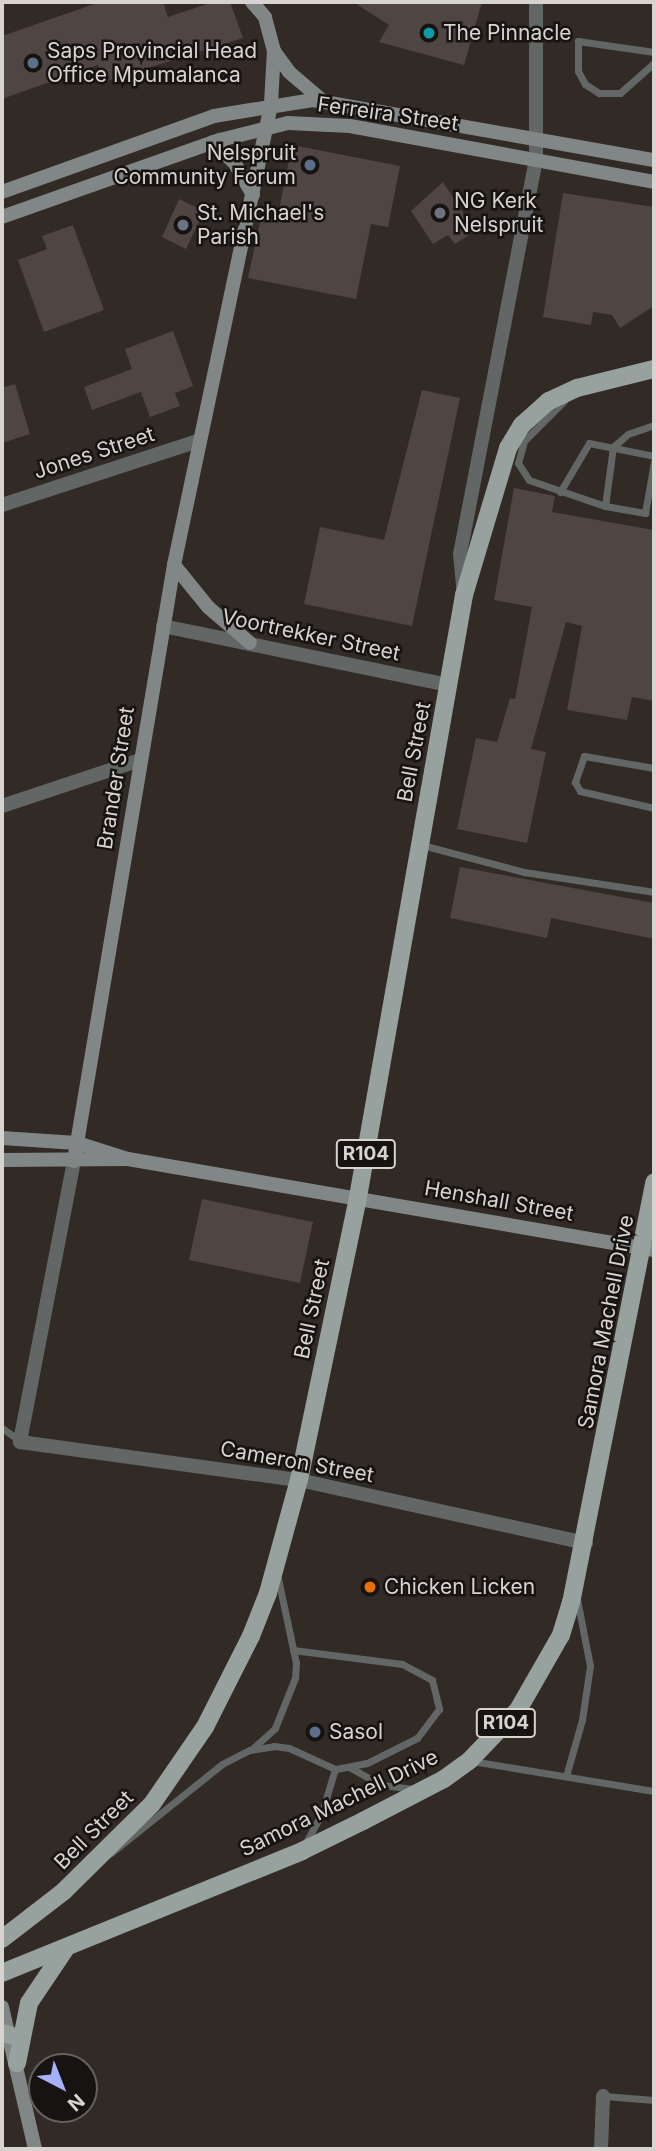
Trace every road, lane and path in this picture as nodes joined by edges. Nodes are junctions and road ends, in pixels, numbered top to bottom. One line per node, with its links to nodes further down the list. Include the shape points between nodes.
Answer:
1 (252, 2): 3 (street, via 265,18)
2 (536, 2): 9 (street, Bell Street)
3 (274, 51): 6 (street, via 289,72); 7 (street, Brander Street)
4 (654, 52): 5 (lane, via 578,41 578,71 585,84 599,93 620,93)
5 (654, 63)
6 (323, 101): 7 (street, Ferreira Street); 9 (street, Ferreira Street)
7 (271, 104): 8 (street, Brander Street); 14 (street, Ferreira Street, via 214,117)
8 (267, 125): 10 (street, Ferreira Street); 11 (street, Ferreira Street, via 350,126); 15 (street, Brander Street)
9 (538, 139): 11 (street, Bell Street); 12 (street, Ferreira Street)
10 (213, 142): 15 (street, via 234,162); 16 (street, Ferreira Street)
11 (536, 160): 13 (street, Ferreira Street); 30 (street, Bell Street, via 460,554)
12 (654, 160): 13 (street)
13 (652, 182)
14 (2, 192)
15 (253, 195): 20 (street, Brander Street)
16 (2, 217)
17 (654, 369): 18 (main road, Bell Street / R104)
18 (577, 388): 24 (lane, via 524,441 518,463 529,481); 30 (main road, Bell Street / R104, via 549,401 523,425 508,448)
19 (654, 425): 21 (lane, via 628,434)
20 (198, 441): 25 (street, Jones Street); 29 (street, Brander Street)
21 (612, 447): 22 (lane); 24 (lane, via 589,443); 26 (lane)
22 (654, 456)
23 (654, 462): 27 (lane)
24 (560, 492): 26 (lane)
25 (2, 505)
26 (605, 506): 27 (lane)
27 (645, 513): 28 (lane)
28 (654, 514)
29 (174, 565): 31 (street, Brander Street); 32 (street, via 208,607)
30 (464, 595): 33 (main road, Bell Street / R104)
31 (163, 626): 32 (street, Voortrekker Street); 34 (street, Brander Street)
32 (250, 643): 33 (street, Voortrekker Street)
33 (450, 685): 38 (main road, Bell Street / R104)
34 (140, 760): 36 (street); 41 (street, Brander Street)
35 (654, 768): 37 (lane, via 584,756 575,782 580,792)
36 (2, 806)
37 (654, 808)
38 (421, 845): 39 (lane, via 524,872); 46 (main road, Bell Street / R104)
39 (654, 892)
40 (2, 1138): 41 (street, Henshall Street)
41 (78, 1143): 42 (street, Henshall Street); 44 (street, Brander Street)
42 (128, 1159): 44 (street, Henshall Street); 46 (street, Henshall Street)
43 (2, 1160): 44 (street, Henshall Street)
44 (74, 1161): 49 (street, Brander Street)
45 (654, 1182): 47 (main road, Samora Machell Drive / R104)
46 (358, 1197): 47 (street, Henshall Street); 50 (main road, Bell Street / R104)
47 (649, 1249): 51 (main road, Samora Machell Drive / R104)
48 (2, 1428): 49 (lane)
49 (20, 1442): 50 (street, Cameron Street)
50 (299, 1480): 51 (street, Cameron Street); 52 (main road, Bell Street / R104)
51 (586, 1543): 53 (main road, Samora Machell Drive / R104)
52 (276, 1563): 54 (lane); 63 (main road, Bell Street / R104, via 251,1636 184,1762 152,1804)
53 (575, 1587): 56 (main road, Samora Machell Drive / R104, via 561,1635 536,1682 518,1710); 59 (lane, via 590,1666 582,1720)
54 (293, 1650): 55 (lane, via 295,1678 287,1705 275,1728); 57 (lane, via 401,1664 432,1680 439,1709 431,1726 399,1750)
55 (250, 1750): 58 (lane, via 289,1748); 63 (lane, via 196,1782 161,1817)
56 (470, 1760): 59 (lane); 60 (main road, Samora Machell Drive / R104)
57 (348, 1767): 58 (lane); 60 (lane, via 382,1785)
58 (335, 1769): 62 (lane, via 321,1815)
59 (566, 1776): 61 (lane)
60 (424, 1790): 62 (main road, Samora Machell Drive / R104)
61 (654, 1791)
62 (302, 1851): 65 (main road, Samora Machell Drive / R104)
63 (95, 1863): 64 (main road, Bell Street / R104)
64 (2, 1939)
65 (66, 1948): 66 (main road, Samora Machell Drive / R104); 69 (main road, via 29,2003)
66 (2, 1973)
67 (2, 2007): 68 (street)
68 (6, 2034): 69 (street)
69 (17, 2063): 72 (street)
70 (603, 2096): 71 (lane); 73 (street)
71 (654, 2100)
72 (35, 2149)
73 (601, 2149)

